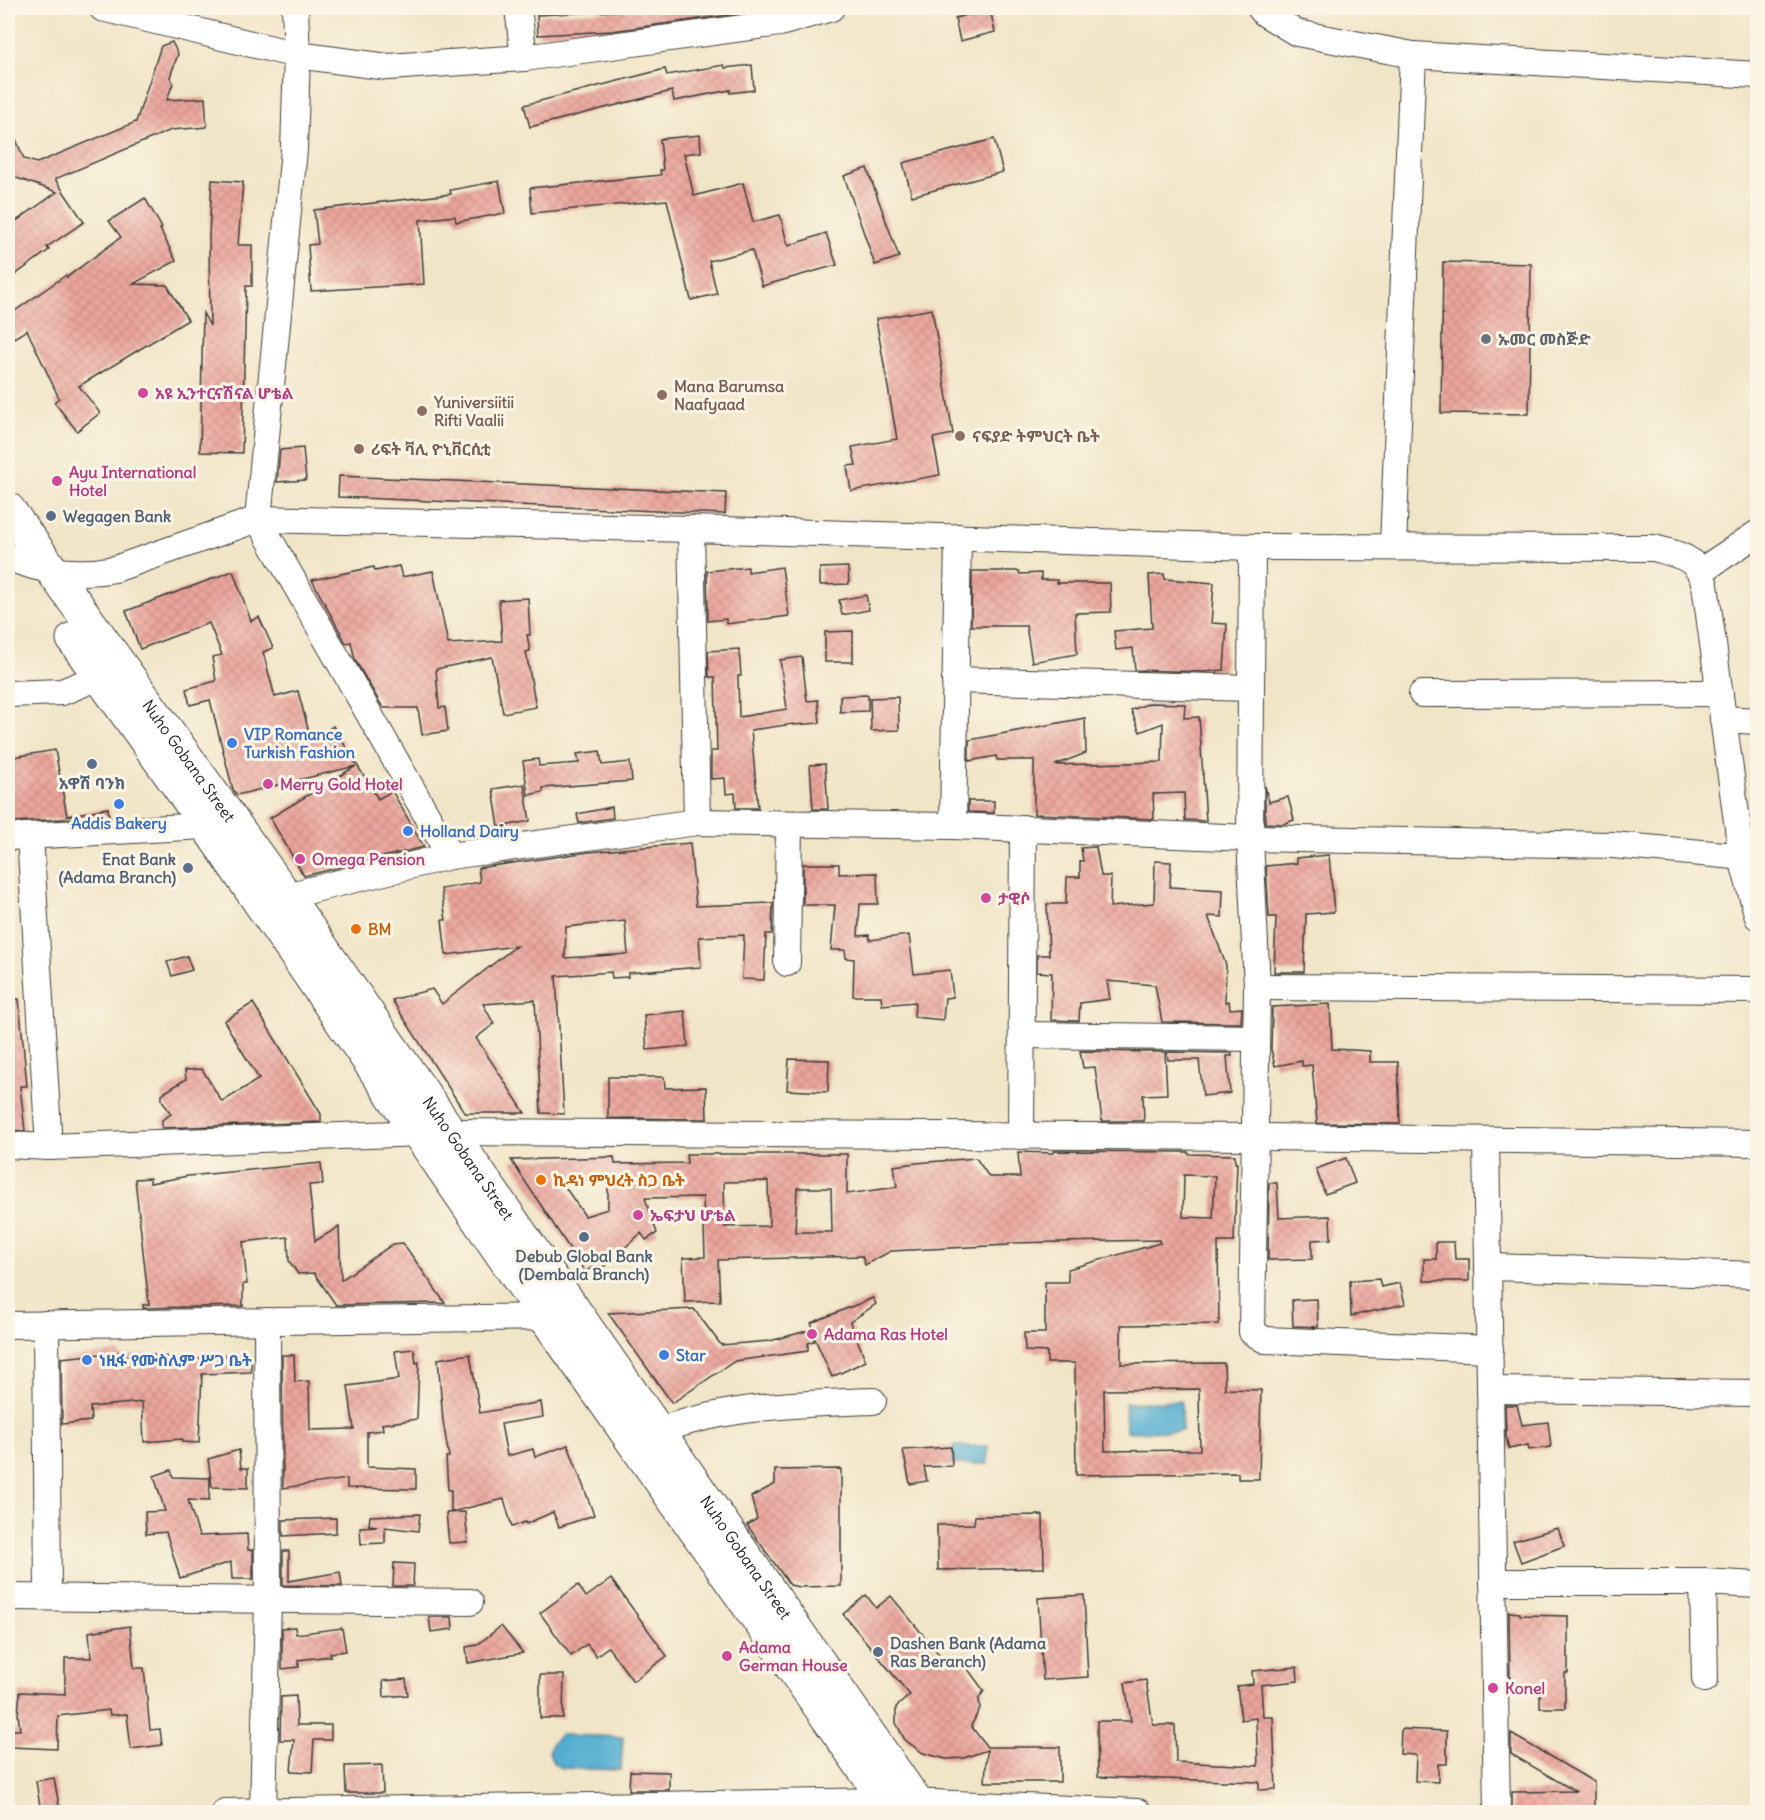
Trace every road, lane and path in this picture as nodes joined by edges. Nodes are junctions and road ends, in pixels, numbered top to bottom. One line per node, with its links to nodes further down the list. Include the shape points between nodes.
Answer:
1 (102, 8): 7 (street)
2 (295, 8): 7 (street)
3 (518, 8): 9 (street)
4 (831, 8): 6 (street)
5 (1260, 8): 8 (street, via 1297,33)
6 (778, 15): 9 (street)
7 (297, 55): 9 (street, via 388,67); 12 (street, via 294,150)
8 (1413, 55): 10 (street); 17 (street)
9 (524, 58)
10 (1758, 75)
11 (8, 509): 18 (main road, Nuho Gobana Street)
12 (258, 519): 13 (street); 18 (street, via 94,573); 35 (street)
13 (691, 529): 15 (street); 28 (street)
14 (1758, 533): 19 (street)
15 (958, 537): 16 (street); 21 (street)
16 (1252, 547): 17 (street); 22 (street)
17 (1393, 547): 19 (street, via 1654,548)
18 (22, 558): 20 (main road, Nuho Gobana Street); 30 (main road, Nuho Gobana Street)
19 (1708, 566): 23 (street, via 1705,585)
20 (99, 677): 24 (street, via 62,692); 30 (main road, Nuho Gobana Street)
21 (955, 680): 22 (street); 31 (street)
22 (1251, 688): 34 (street)
23 (1720, 693): 25 (street); 26 (street)
24 (8, 694)
25 (1422, 694)
26 (1723, 719): 27 (street); 36 (street)
27 (1758, 721)
28 (697, 822): 29 (street); 35 (street)
29 (789, 824): 31 (street); 39 (street)
30 (220, 825): 33 (street); 37 (main road, Nuho Gobana Street); 44 (main road, Nuho Gobana Street)
31 (953, 826): 32 (street)
32 (1023, 828): 34 (street); 42 (street)
33 (19, 836): 50 (street)
34 (1250, 838): 36 (street, via 1613,845); 40 (street)
35 (450, 856): 37 (street)
36 (1750, 858): 38 (street)
37 (286, 896): 44 (main road, Nuho Gobana Street)
38 (1758, 917)
39 (787, 963)
40 (1257, 987): 41 (street); 43 (street)
41 (1758, 990)
42 (1022, 1035): 43 (street); 45 (street)
43 (1256, 1038): 46 (street)
44 (434, 1133): 45 (street); 50 (street); 53 (main road, Nuho Gobana Street); 61 (main road, Nuho Gobana Street)
45 (1021, 1136): 46 (street)
46 (1256, 1137): 47 (street); 57 (street, via 1252,1332 1265,1340)
47 (1486, 1140): 48 (street); 51 (street)
48 (1758, 1143)
49 (8, 1145): 50 (street)
50 (49, 1146)
51 (1488, 1268): 52 (street); 57 (street)
52 (1758, 1275)
53 (545, 1317): 54 (street); 61 (main road, Nuho Gobana Street)
54 (267, 1321): 55 (street); 67 (street)
55 (46, 1324): 56 (street); 66 (street)
56 (8, 1325)
57 (1490, 1349): 58 (street)
58 (1490, 1390): 59 (street); 62 (street)
59 (1758, 1393)
60 (873, 1401): 61 (street, via 787,1404 723,1413)
61 (645, 1436): 70 (main road, Nuho Gobana Street)
62 (1493, 1582): 63 (street); 74 (street)
63 (1703, 1582): 64 (street); 69 (street)
64 (1758, 1585)
65 (8, 1596): 66 (street)
66 (48, 1597): 67 (street)
67 (267, 1598): 68 (street); 72 (street)
68 (470, 1602)
69 (1705, 1679)
70 (904, 1807): 72 (street); 73 (street)
71 (225, 1812): 72 (street)
72 (263, 1812)
73 (1138, 1812)
74 (1497, 1812)

